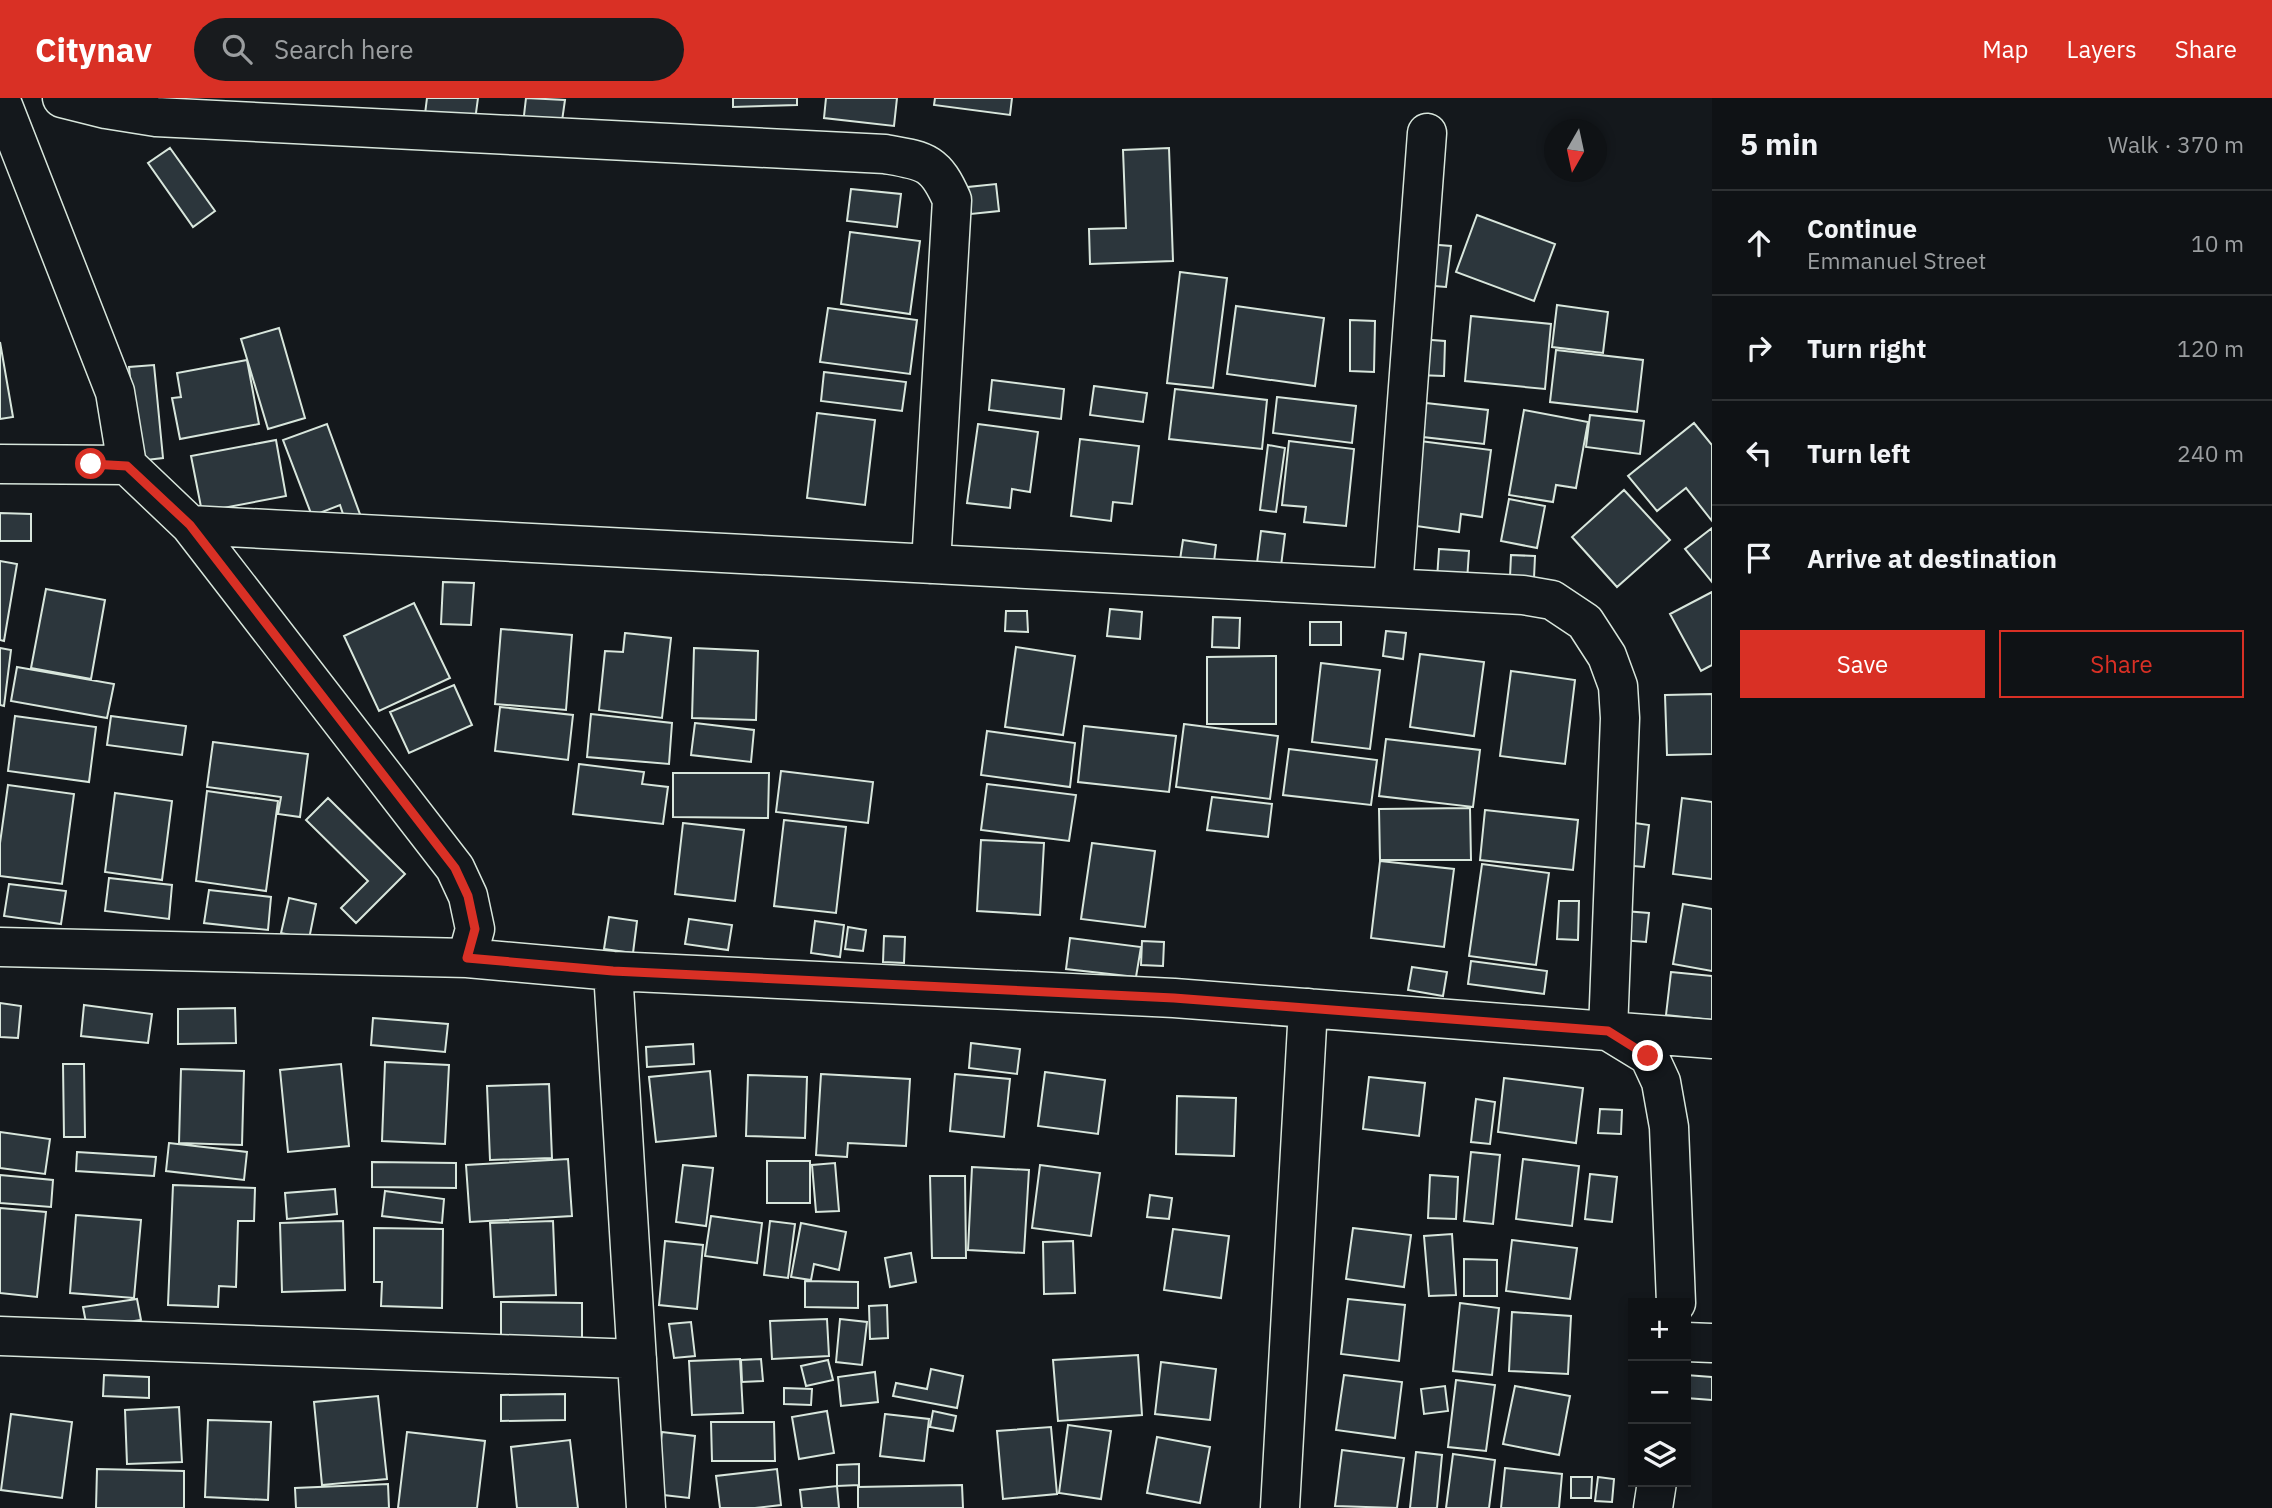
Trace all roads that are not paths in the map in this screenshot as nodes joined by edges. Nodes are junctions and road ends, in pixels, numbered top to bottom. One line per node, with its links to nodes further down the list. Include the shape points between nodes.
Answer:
1 (0, 98): 5 (street, via 116,392)
2 (62, 98): 7 (street, via 156,117 885,154 919,160 942,176 952,200)
3 (1427, 133): 8 (street)
4 (0, 464): 5 (street)
5 (127, 466): 6 (street)
6 (190, 525): 7 (street); 10 (street, via 455,868 468,896 475,929)
7 (931, 564): 8 (street)
8 (1393, 587): 13 (street, via 1523,594 1552,600 1585,622 1607,656 1618,686 1620,718)
9 (0, 947): 10 (street)
10 (467, 958): 11 (street)
11 (613, 971): 12 (street); 19 (street)
12 (1308, 1008): 13 (street); 22 (street)
13 (1608, 1031): 14 (street); 15 (street, via 1648,1056 1661,1082 1669,1127)
14 (1712, 1039)
15 (1676, 1298)
16 (0, 1336): 19 (street)
17 (1691, 1342): 18 (street)
18 (1712, 1343)
19 (637, 1359): 21 (street)
20 (1656, 1487): 23 (street)
21 (646, 1508)
22 (1280, 1508)
23 (1653, 1508)

